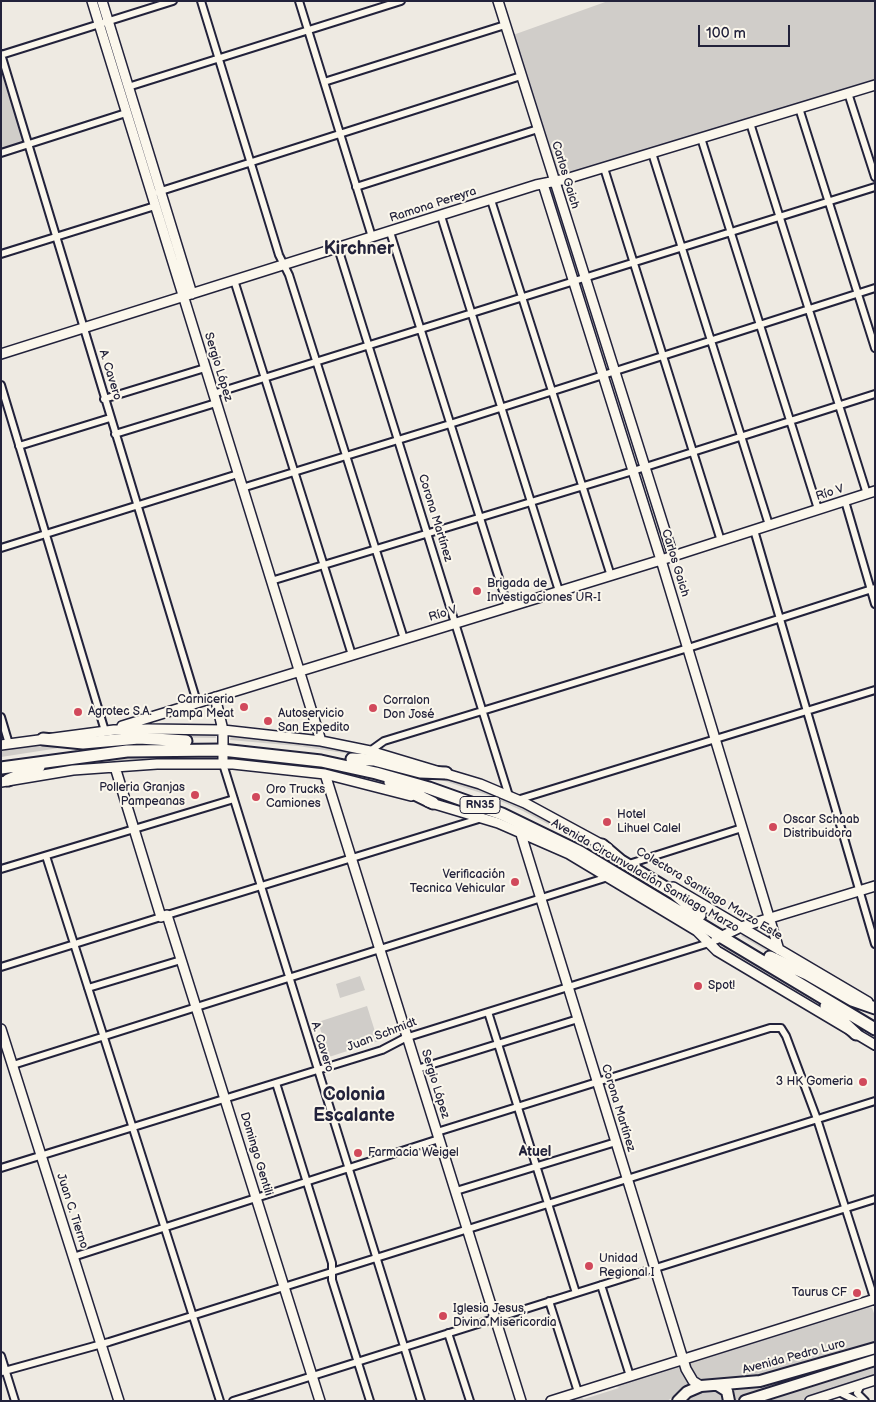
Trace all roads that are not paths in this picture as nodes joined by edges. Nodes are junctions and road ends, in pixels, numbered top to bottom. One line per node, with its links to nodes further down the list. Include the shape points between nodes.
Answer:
1 (92, 1): 9 (street, Sergio López)
2 (102, 1): 8 (street, Sergio López)
3 (173, 1): 8 (street)
4 (201, 1): 13 (street)
5 (299, 1): 11 (street)
6 (401, 1): 11 (street)
7 (498, 1): 10 (street, Carlos Gaich)
8 (108, 21): 9 (street); 17 (street, Sergio López)
9 (99, 24): 12 (street); 20 (street, Sergio López)
10 (505, 25): 14 (street, Carlos Gaich); 15 (street)
11 (308, 30): 13 (street); 15 (street)
12 (1, 54): 25 (street, A. Cavero)
13 (218, 58): 17 (street); 28 (street)
14 (521, 76): 22 (street, Carlos Gaich); 23 (street)
15 (324, 82): 23 (street)
16 (875, 85): 18 (street, Ramona Pereyra)
17 (128, 87): 35 (street, Sergio López)
18 (848, 93): 19 (street, Ramona Pereyra); 30 (street)
19 (799, 108): 21 (street, Ramona Pereyra); 37 (street)
20 (126, 113): 25 (street); 35 (street, Sergio López)
21 (750, 123): 24 (street, Ramona Pereyra); 40 (street)
22 (538, 129): 31 (street, Carlos Gaich); 33 (street)
23 (340, 134): 28 (street); 33 (street)
24 (701, 138): 27 (street, Ramona Pereyra); 42 (street)
25 (28, 144): 26 (street); 43 (street, A. Cavero)
26 (1, 153)
27 (652, 153): 29 (street, Ramona Pereyra); 45 (street)
28 (250, 162): 35 (street); 49 (street)
29 (604, 168): 31 (street, Ramona Pereyra); 48 (street)
30 (875, 177)
31 (554, 182): 32 (street, Ramona Pereyra); 50 (street, Carlos Gaich)
32 (543, 184): 36 (street, Ramona Pereyra); 52 (street, Carlos Gaich)
33 (356, 187): 44 (street)
34 (875, 187): 37 (street)
35 (156, 193): 38 (street, Sergio López); 55 (street, Sergio López)
36 (491, 200): 39 (street, Ramona Pereyra); 56 (street)
37 (828, 202): 40 (street); 54 (street)
38 (155, 206): 43 (street); 55 (street, Sergio López)
39 (440, 216): 41 (street, Ramona Pereyra); 58 (street)
40 (779, 217): 42 (street); 57 (street)
41 (390, 232): 44 (street, Ramona Pereyra); 61 (street)
42 (731, 232): 45 (street); 59 (street)
43 (56, 237): 47 (street); 60 (street, A. Cavero)
44 (372, 237): 46 (street, Ramona Pereyra)
45 (682, 247): 48 (street); 62 (street)
46 (338, 248): 49 (street, Ramona Pereyra); 63 (street, Corona Martínez)
47 (1, 254)
48 (634, 262): 50 (street); 66 (street)
49 (284, 265): 51 (street, Ramona Pereyra); 67 (street)
50 (585, 278): 52 (street); 69 (street, Carlos Gaich)
51 (234, 280): 55 (street, Ramona Pereyra); 71 (street)
52 (574, 281): 56 (street); 70 (street, Carlos Gaich)
53 (875, 288): 54 (street)
54 (858, 294): 57 (street); 64 (street)
55 (187, 295): 60 (street, Ramona Pereyra); 68 (street, Sergio López)
56 (522, 297): 58 (street); 73 (street)
57 (809, 310): 59 (street); 77 (street)
58 (471, 313): 61 (street); 78 (street)
59 (760, 325): 62 (street); 80 (street)
60 (83, 328): 65 (street, Ramona Pereyra); 75 (street, A. Cavero)
61 (420, 329): 63 (street); 81 (street)
62 (711, 341): 66 (street); 83 (street)
63 (368, 346): 67 (street); 84 (street, Corona Martínez)
64 (875, 348)
65 (1, 354)
66 (663, 356): 69 (street); 86 (street)
67 (316, 362): 71 (street); 87 (street)
68 (205, 368): 75 (street); 76 (street, Sergio López)
69 (614, 372): 70 (street); 88 (street, Carlos Gaich)
70 (603, 375): 73 (street); 89 (street, Carlos Gaich)
71 (265, 378): 76 (street); 90 (street)
72 (1, 385): 85 (street)
73 (552, 392): 78 (street); 92 (street)
74 (875, 394): 77 (street)
75 (104, 399): 79 (street, A. Cavero)
76 (214, 399): 82 (street); 91 (street, Sergio López)
77 (839, 406): 80 (street); 94 (street)
78 (501, 408): 81 (street); 96 (street)
79 (110, 418): 82 (street, A. Cavero); 85 (street)
80 (790, 421): 83 (street); 98 (street)
81 (450, 424): 84 (street); 99 (street)
82 (115, 434): 97 (street, A. Cavero)
83 (741, 436): 86 (street); 100 (street)
84 (398, 440): 87 (street); 103 (street, Corona Martínez)
85 (20, 446): 102 (street)
86 (693, 452): 88 (street); 104 (street)
87 (346, 456): 90 (street); 106 (street)
88 (645, 467): 89 (street); 107 (street, Carlos Gaich)
89 (633, 471): 92 (street); 108 (street, Carlos Gaich)
90 (294, 472): 93 (street); 109 (street)
91 (238, 474): 93 (street, Sergio López); 97 (street)
92 (582, 487): 96 (street); 110 (street)
93 (242, 488): 111 (street, Sergio López)
94 (871, 492): 95 (street, Río V)
95 (845, 501): 98 (street, Río V); 112 (street)
96 (531, 502): 99 (street); 113 (street)
97 (136, 505): 102 (street); 124 (street, A. Cavero)
98 (818, 510): 100 (street, Río V)
99 (480, 518): 103 (street); 115 (street)
100 (769, 525): 101 (street, Río V)
101 (754, 530): 104 (street, Río V); 116 (street)
102 (46, 534): 105 (street); 129 (street)
103 (427, 534): 106 (street); 117 (street, Corona Martínez)
104 (721, 541): 107 (street, Río V)
105 (1, 548)
106 (376, 549): 109 (street); 118 (street)
107 (673, 556): 108 (street, Río V)
108 (661, 560): 110 (street, Río V); 119 (street, Carlos Gaich)
109 (324, 565): 111 (street); 120 (street)
110 (610, 576): 113 (street, Río V)
111 (271, 581): 121 (street, Sergio López)
112 (873, 589): 114 (street); 116 (street)
113 (559, 591): 115 (street, Río V)
114 (875, 604)
115 (508, 607): 117 (street, Río V)
116 (779, 619): 119 (street); 125 (street)
117 (455, 623): 118 (street, Río V); 126 (street, Corona Martínez)
118 (404, 639): 120 (street, Río V)
119 (688, 648): 126 (street); 131 (street, Carlos Gaich)
120 (352, 655): 121 (street, Río V)
121 (299, 671): 123 (street, Río V); 132 (street, Sergio López)
122 (875, 690): 125 (street)
123 (215, 697): 124 (street, Río V); 128 (street, A. Cavero)
124 (197, 702): 129 (street, Río V)
125 (806, 711): 131 (street); 162 (street)
126 (482, 712): 137 (street, via 384,742); 147 (street, Corona Martínez)
127 (1, 718): 134 (street)
128 (223, 730): 129 (street, Colectora Santiago Marzo Este); 132 (street, Colectora Santiago Marzo Este); 135 (street, A. Cavero)
129 (105, 731): 130 (street, Colectora Santiago Marzo Este)
130 (42, 739): 133 (highway, via 80,743 140,738); 134 (street, Colectora Santiago Marzo Este)
131 (715, 739): 147 (street); 151 (street, Carlos Gaich)
132 (321, 741): 137 (street, Colectora Santiago Marzo Este)
133 (186, 742): 135 (highway, Avenida Circunvalación Santiago Marzo / RN35); 140 (highway, Avenida Circunvalación Santiago Marzo / RN35, via 108,745)
134 (5, 744)
135 (223, 746): 136 (highway, Avenida Circunvalación Santiago Marzo / RN35); 138 (highway, Avenida Circunvalación Santiago Marzo / RN35); 139 (highway, Avenida Circunvalación Santiago Marzo / RN35, via 285,748); 141 (street, A. Cavero)
136 (127, 751): 143 (highway, Avenida Circunvalación Santiago Marzo / RN35); 146 (highway, via 34,768)
137 (370, 751): 144 (street, Colectora Santiago Marzo Este)
138 (312, 759): 149 (highway, via 387,780); 168 (highway, Avenida Circunvalación Santiago Marzo / RN35, via 376,772 510,817 590,857)
139 (352, 759): 144 (highway, via 376,760 420,772); 164 (highway, Avenida Circunvalación Santiago Marzo / RN35, via 446,785 512,810 593,850)
140 (1, 761)
141 (223, 764): 142 (street); 145 (street); 148 (street, A. Cavero)
142 (115, 767): 146 (street, via 54,772); 152 (street, Domingo Gentili)
143 (1, 768)
144 (446, 773): 147 (street, Colectora Santiago Marzo Este)
145 (325, 774): 149 (street); 156 (street, Sergio López)
146 (5, 781)
147 (513, 798): 154 (street, Colectora Santiago Marzo Este)
148 (234, 799): 152 (street); 161 (street, A. Cavero)
149 (433, 803): 150 (street)
150 (483, 818): 153 (street); 156 (street)
151 (742, 828): 157 (street); 166 (street, Carlos Gaich)
152 (134, 829): 155 (street); 165 (street, Domingo Gentili)
153 (520, 831): 159 (street); 163 (street, Corona Martínez)
154 (602, 845): 157 (street, Colectora Santiago Marzo Este); 164 (highway, via 674,893)
155 (46, 856): 158 (street); 170 (street)
156 (352, 858): 161 (street); 172 (street, Sergio López)
157 (632, 863): 167 (street, Colectora Santiago Marzo Este)
158 (1, 870)
159 (608, 877): 163 (street); 169 (street, via 699,932)
160 (875, 886): 162 (street, Juan Schmidt)
161 (260, 887): 165 (street); 177 (street, A. Cavero)
162 (859, 891): 166 (street, Juan Schmidt); 171 (street)
163 (540, 898): 172 (street); 178 (street, Corona Martínez)
164 (700, 915): 168 (highway, Avenida Circunvalación Santiago Marzo / RN35)
165 (164, 916): 170 (street); 175 (street, Domingo Gentili)
166 (770, 919): 167 (street, Juan Schmidt); 173 (street, Carlos Gaich)
167 (741, 927): 168 (street, Juan Schmidt); 173 (street, Colectora Santiago Marzo Este)
168 (725, 935): 169 (street, Juan Schmidt); 173 (highway, Avenida Circunvalación Santiago Marzo / RN35); 174 (highway, Avenida Circunvalación Santiago Marzo / RN35)
169 (709, 943): 178 (street, Juan Schmidt); 187 (street, via 717,951)
170 (74, 944): 176 (street); 179 (street)
171 (875, 944)
172 (380, 949): 177 (street); 189 (street, Sergio López)
173 (775, 954): 181 (highway, via 852,1000); 184 (highway, Avenida Circunvalación Santiago Marzo / RN35)
174 (755, 957): 186 (highway, Avenida Circunvalación Santiago Marzo / RN35); 187 (highway, via 776,975 832,1011)
175 (182, 960): 179 (street); 180 (street, Domingo Gentili)
176 (1, 967)
177 (288, 978): 180 (street); 194 (street, A. Cavero)
178 (568, 987): 182 (street, Juan Schmidt); 183 (street, Corona Martínez)
179 (88, 988): 188 (street)
180 (196, 1007): 188 (street); 197 (street, Domingo Gentili)
181 (875, 1007)
182 (488, 1012): 189 (street, Juan Schmidt); 190 (street)
183 (578, 1019): 190 (street); 195 (street, Corona Martínez)
184 (875, 1020)
185 (1, 1029): 192 (street, Juan C. Tierno)
186 (875, 1029)
187 (856, 1034): 191 (street)
188 (103, 1036): 192 (street); 201 (street)
189 (408, 1037): 193 (street, Sergio López); 194 (street, Juan Schmidt, via 384,1050)
190 (498, 1044): 193 (street); 199 (street)
191 (875, 1045)
192 (13, 1065): 204 (street, Juan C. Tierno)
193 (418, 1069): 202 (street, Sergio López)
194 (317, 1071): 196 (street, Juan Schmidt); 207 (street, A. Cavero)
195 (598, 1082): 199 (street); 200 (street, via 781,1028 786,1033); 203 (street, Corona Martínez)
196 (276, 1083): 197 (street, Juan Schmidt); 209 (street)
197 (225, 1099): 201 (street, Juan Schmidt); 211 (street, Domingo Gentili)
198 (875, 1102): 200 (street)
199 (518, 1107): 202 (street); 205 (street)
200 (817, 1120): 208 (street); 214 (street)
201 (132, 1127): 204 (street, Juan Schmidt); 215 (street)
202 (438, 1135): 207 (street); 210 (street, Sergio López)
203 (616, 1142): 205 (street); 208 (street, Corona Martínez)
204 (41, 1156): 206 (street, Juan Schmidt); 217 (street, Juan C. Tierno)
205 (536, 1166): 210 (street); 213 (street)
206 (1, 1168)
207 (348, 1168): 209 (street); 218 (street, A. Cavero)
208 (627, 1178): 213 (street); 219 (street, Corona Martínez)
209 (306, 1182): 211 (street); 220 (street)
210 (456, 1191): 216 (street, Sergio López)
211 (256, 1198): 215 (street); 222 (street, Domingo Gentili)
212 (875, 1199): 214 (street)
213 (548, 1204): 216 (street); 223 (street)
214 (845, 1208): 219 (street); 224 (street)
215 (164, 1227): 217 (street); 226 (street)
216 (468, 1229): 218 (street); 227 (street, Sergio López)
217 (73, 1256): 229 (street, Juan C. Tierno)
218 (376, 1258): 220 (street); 230 (street, A. Cavero)
219 (655, 1268): 221 (street); 233 (street, Corona Martínez)
220 (332, 1272): 222 (street); 235 (street)
221 (601, 1285): 223 (street); 238 (street)
222 (284, 1287): 226 (street); 237 (street, Domingo Gentili)
223 (576, 1293): 225 (street)
224 (874, 1300): 233 (street)
225 (549, 1301): 227 (street); 243 (street)
226 (192, 1316): 229 (street); 249 (street)
227 (496, 1318): 228 (street); 255 (street, Sergio López)
228 (448, 1333): 230 (street); 254 (street)
229 (101, 1344): 236 (street); 248 (street, Juan C. Tierno)
230 (404, 1347): 235 (street); 253 (street, A. Cavero)
231 (875, 1348): 242 (main road, Avenida Pedro Luro, via 760,1382)
232 (1, 1356): 236 (street)
233 (683, 1360): 238 (street); 241 (street, Corona Martínez, via 690,1377)
234 (875, 1360): 258 (main road, Avenida Pedro Luro)
235 (358, 1361): 237 (street); 252 (street)
236 (4, 1371): 247 (street)
237 (313, 1376): 250 (street); 251 (street, Domingo Gentili)
238 (630, 1376): 243 (street)
239 (875, 1380): 240 (street)
240 (860, 1385): 244 (street); 261 (street, via 857,1393)
241 (701, 1386): 242 (main road, Avenida Pedro Luro); 245 (main road, Avenida Pedro Luro)
242 (719, 1386): 246 (main road, via 725,1389)
243 (578, 1392): 256 (street)
244 (839, 1392): 259 (street); 260 (street)
245 (680, 1398): 257 (main road, Avenida Pedro Luro)
246 (729, 1399)
247 (15, 1401)
248 (119, 1401)
249 (220, 1401)
250 (233, 1401)
251 (320, 1401)
252 (370, 1401)
253 (421, 1401)
254 (470, 1401)
255 (521, 1401)
256 (551, 1401)
257 (673, 1401)
258 (745, 1401)
259 (810, 1401)
260 (857, 1401)
261 (865, 1401)

